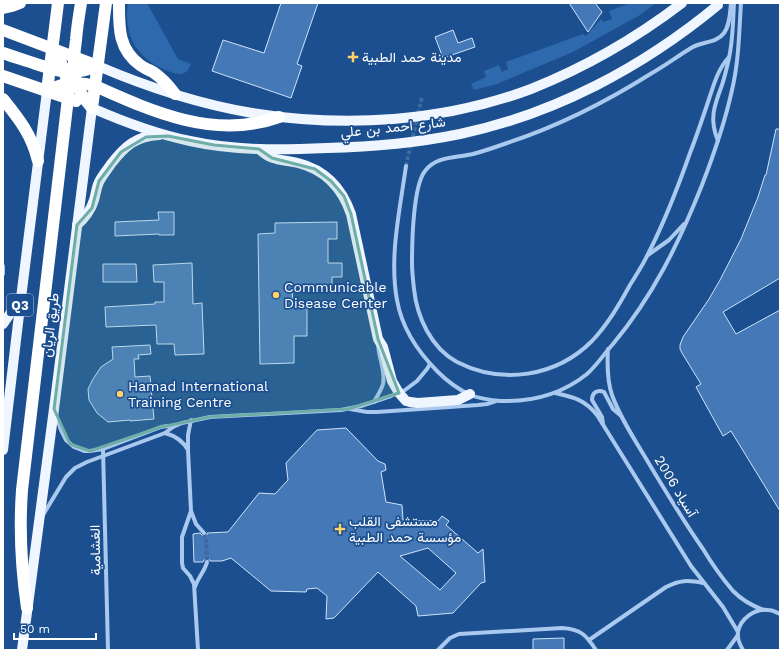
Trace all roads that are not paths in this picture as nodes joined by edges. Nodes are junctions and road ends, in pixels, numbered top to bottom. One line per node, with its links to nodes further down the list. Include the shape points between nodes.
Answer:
1 (20, 3): 11 (highway)
2 (58, 3): 13 (highway, Q3)
3 (81, 3): 15 (highway)
4 (106, 3): 17 (highway, طريق الريان)
5 (119, 3): 23 (highway, via 119,30 126,49 134,60 165,82)
6 (682, 3): 27 (main road, شارع احمد بن علي, via 602,56 555,79 504,98 450,112 393,119 364,121)
7 (731, 3): 35 (street, via 727,28 718,39 696,45 650,75 561,123 489,149 434,163 425,170 420,181 416,201 412,265 418,310 426,330 439,347 456,361 477,370 510,376 530,374 545,370 573,355 590,342 608,321)
8 (734, 3): 16 (street)
9 (741, 3): 29 (street, via 737,67)
10 (718, 5): 30 (main road, شارع احمد بن علي, via 679,36 613,77 512,120 460,134 410,142 344,148)
11 (3, 8)
12 (3, 30): 13 (highway, شارع احمد بن علي)
13 (52, 48): 15 (highway, شارع احمد بن علي); 18 (highway, Q3); 20 (highway)
14 (3, 53): 18 (highway)
15 (74, 56): 17 (highway, شارع احمد بن علي); 20 (highway)
16 (729, 57): 29 (street, via 713,111 713,126); 35 (street, via 716,80 674,197)
17 (98, 66): 20 (highway); 21 (highway, طريق الريان); 23 (main road, شارع احمد بن علي)
18 (50, 68): 20 (highway); 22 (highway, Q3)
19 (3, 76): 22 (highway, شارع احمد بن علي)
20 (70, 78): 21 (highway); 22 (highway); 24 (highway); 26 (highway)
21 (95, 86): 26 (highway, طريق الريان); 27 (highway, via 161,113 206,124 245,125)
22 (46, 91): 24 (highway, شارع احمد بن علي); 31 (main road, Q3)
23 (175, 94): 27 (main road, شارع احمد بن علي, via 225,108)
24 (68, 98): 26 (highway, شارع احمد بن علي); 65 (highway, via 22,490 21,561)
25 (3, 99): 31 (highway, via 29,134)
26 (92, 108): 28 (main road, شارع احمد بن علي); 34 (main road, طريق الريان)
27 (279, 117)
28 (168, 136): 30 (main road, شارع احمد بن علي, via 191,142); 34 (main road, via 146,137 132,143 121,152 99,181 92,208)
29 (718, 141): 33 (street)
30 (259, 148): 40 (main road, via 272,158 315,170 331,181 344,196 351,214)
31 (38, 161): 38 (main road, Q3)
32 (406, 166): 42 (street, via 396,232 396,290 400,313 409,335)
33 (687, 221): 35 (street, via 669,240); 41 (street, via 651,291)
34 (78, 225): 48 (main road, طريق الريان)
35 (648, 255)
36 (3, 266): 37 (street)
37 (3, 274)
38 (21, 298): 39 (main road); 56 (main road, Q3)
39 (3, 324)
40 (378, 339): 44 (main road, via 383,347 392,381); 47 (street, via 383,379 382,388)
41 (608, 350): 43 (street, via 576,382); 50 (street, آسياد 2006, via 609,383)
42 (430, 364): 44 (street, via 412,386); 45 (street, via 444,378)
43 (555, 392): 46 (street, via 528,400); 52 (street, آسياد 2006, via 585,403)
44 (399, 393): 45 (main road, via 406,401 414,403 458,400); 47 (street)
45 (470, 394): 46 (street)
46 (497, 400): 49 (street, via 478,405 377,412)
47 (374, 402): 49 (street)
48 (54, 409): 55 (street, via 63,435 70,444 84,451); 60 (main road, طريق الريان)
49 (348, 409): 51 (street)
50 (621, 415): 52 (street, via 613,409 604,392 595,392 592,400 602,417); 66 (street, آسياد 2006, via 714,567 739,596)
51 (191, 420): 53 (street); 57 (street)
52 (603, 424): 63 (street, آسياد 2006)
53 (173, 427): 54 (street); 55 (street, via 161,427)
54 (165, 433): 57 (street, via 177,437); 58 (street)
55 (103, 449): 58 (street, الغشامية)
56 (3, 450)
57 (188, 450): 59 (street)
58 (103, 456): 60 (street, via 70,472); 71 (street, الغشامية)
59 (191, 511): 61 (street, via 196,524); 64 (street, via 182,537 182,563)
60 (39, 520): 65 (main road, طريق الريان)
61 (204, 533)
62 (206, 562): 64 (street)
63 (704, 583): 68 (street, آسياد 2006, via 723,607); 69 (street, via 675,582)
64 (194, 589): 72 (street)
65 (27, 608): 70 (main road, طريق الريان)
66 (764, 610): 67 (street, آسياد 2006); 68 (street, via 747,617)
67 (780, 614)
68 (738, 633): 75 (street); 76 (street, آسياد 2006)
69 (589, 640): 73 (street, via 580,632 568,628 463,634 450,638); 74 (street)
70 (22, 650)
71 (108, 650)
72 (198, 650)
73 (438, 650)
74 (596, 650)
75 (727, 650)
76 (743, 650)

